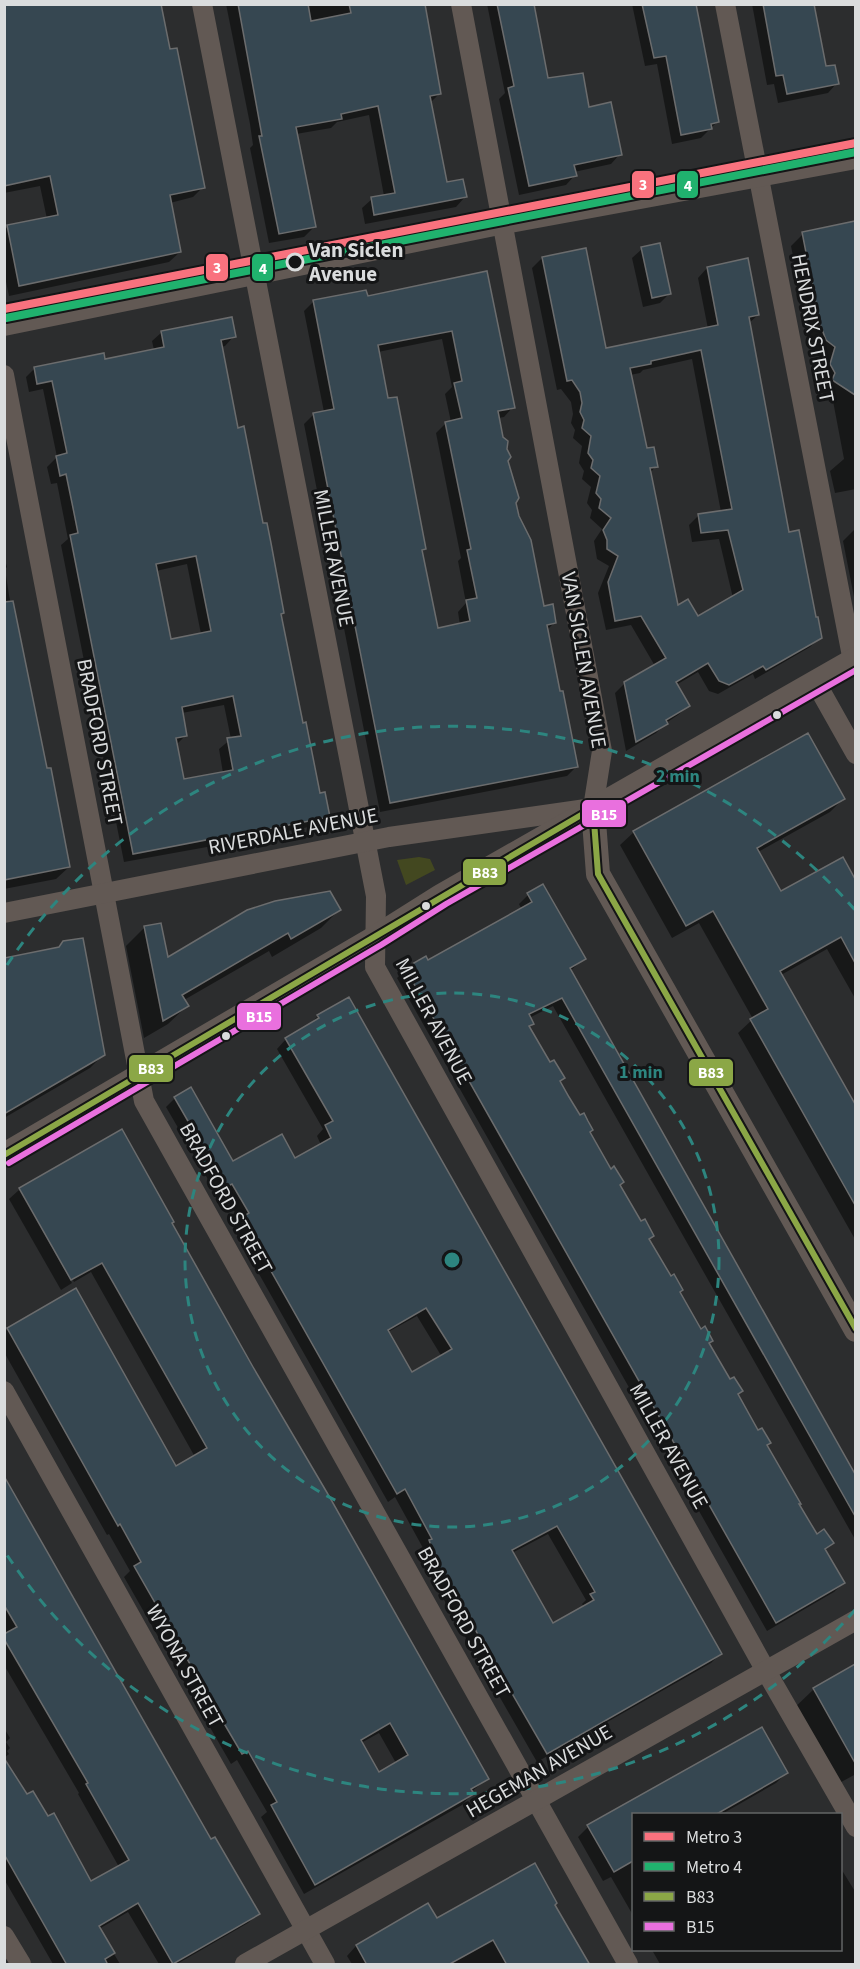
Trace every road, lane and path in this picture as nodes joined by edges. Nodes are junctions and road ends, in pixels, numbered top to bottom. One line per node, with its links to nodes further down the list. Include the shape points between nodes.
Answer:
1 (202, 4): 7 (street, MILLER AVENUE)
2 (461, 4): 6 (street, VAN SICLEN AVENUE)
3 (725, 4): 5 (street, HENDRIX STREET)
4 (855, 159): 5 (street)
5 (759, 178): 6 (street); 10 (street, HENDRIX STREET)
6 (504, 224): 7 (street); 13 (street, VAN SICLEN AVENUE, via 602,751)
7 (255, 275): 8 (street); 14 (street, MILLER AVENUE)
8 (4, 326)
9 (4, 375): 15 (street, BRADFORD STREET)
10 (854, 660): 11 (street)
11 (816, 683): 12 (street); 13 (street)
12 (855, 753)
13 (593, 808): 14 (street, RIVERDALE AVENUE); 17 (street); 20 (street, VAN SICLEN AVENUE, via 598,874)
14 (366, 842): 15 (street, RIVERDALE AVENUE); 17 (street, MILLER AVENUE, via 376,896)
15 (105, 892): 16 (street, RIVERDALE AVENUE); 18 (street, BRADFORD STREET)
16 (4, 913)
17 (376, 937): 18 (street); 23 (street, MILLER AVENUE, via 375,967)
18 (140, 1075): 19 (street); 24 (street, BRADFORD STREET, via 144,1101)
19 (4, 1155)
20 (855, 1330)
21 (4, 1391): 26 (street, WYONA STREET)
22 (855, 1620): 23 (street, HEGEMAN AVENUE)
23 (766, 1671): 24 (street, HEGEMAN AVENUE); 25 (street, MILLER AVENUE)
24 (536, 1801): 26 (street, HEGEMAN AVENUE); 31 (street, BRADFORD STREET)
25 (855, 1827)
26 (306, 1930): 29 (street, HEGEMAN AVENUE); 30 (street, WYONA STREET)
27 (4, 1936): 28 (street)
28 (21, 1965)
29 (245, 1965)
30 (325, 1965)
31 (628, 1965)

